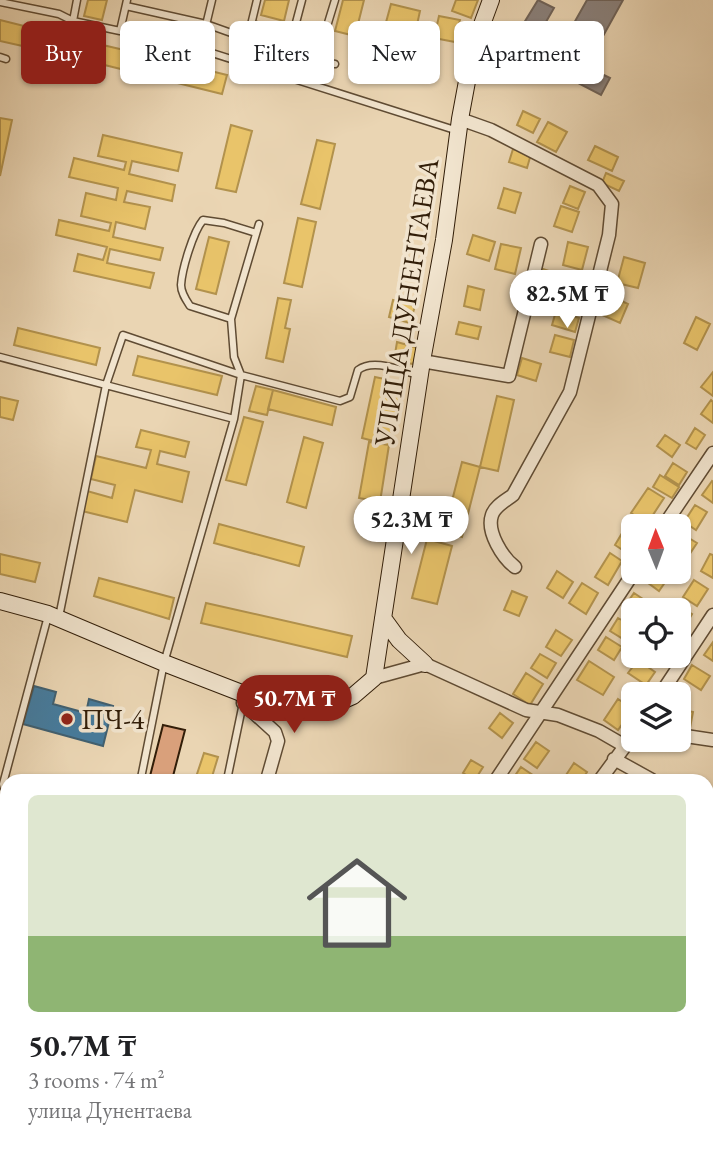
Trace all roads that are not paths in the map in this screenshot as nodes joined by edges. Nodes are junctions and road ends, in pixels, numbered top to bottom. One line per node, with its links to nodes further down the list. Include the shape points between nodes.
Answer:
1 (77, 0): 9 (lane)
2 (212, 0): 12 (lane)
3 (257, 0): 13 (lane)
4 (302, 0): 14 (lane)
5 (335, 0): 15 (lane)
6 (491, 0): 19 (street, УЛИЦА ДУНЕНТАЕВА, via 473,49)
7 (0, 2): 9 (lane)
8 (126, 3): 10 (lane); 11 (lane)
9 (73, 21)
10 (122, 21)
11 (195, 21)
12 (207, 21)
13 (252, 21)
14 (296, 21)
15 (329, 21)
16 (106, 28): 17 (lane)
17 (120, 31)
18 (318, 84): 19 (lane)
19 (459, 125): 25 (street, УЛИЦА ДУНЕНТАЕВА); 31 (street, via 491,130 598,186 612,204 609,235 570,392 513,495 491,516 503,558)
20 (259, 224): 21 (lane)
21 (257, 233): 23 (lane); 23 (lane, via 203,220 197,227 181,287 184,298 190,306)
22 (541, 244): 25 (street, via 509,376)
23 (231, 319): 26 (lane, via 234,357)
24 (0, 357): 27 (lane)
25 (421, 368): 26 (lane, via 365,366 358,370 350,397 340,401); 36 (street, УЛИЦА ДУНЕНТАЕВА)
26 (241, 376): 27 (lane, via 123,335); 28 (lane)
27 (106, 385): 28 (lane); 35 (lane)
28 (234, 419): 37 (lane)
29 (713, 453): 30 (street)
30 (672, 514)
31 (515, 566)
32 (626, 584): 42 (street)
33 (0, 601): 35 (street)
34 (713, 615): 40 (street)
35 (53, 616): 37 (street); 48 (lane)
36 (383, 618): 38 (street, via 398,640); 39 (street, УЛИЦА ДУНЕНТАЕВА)
37 (164, 663): 41 (street); 49 (lane)
38 (425, 664): 39 (street); 42 (street)
39 (374, 678): 41 (street, via 335,704 310,706)
40 (669, 682)
41 (244, 698): 50 (lane); 51 (street, via 278,741)
42 (541, 714): 45 (street, via 558,715); 52 (street)
43 (691, 737): 44 (street)
44 (713, 740)
45 (621, 744)
46 (621, 751): 47 (street)
47 (614, 760): 53 (street); 54 (street)
48 (7, 774)
49 (142, 774)
50 (228, 774)
51 (269, 774)
52 (500, 774)
53 (604, 774)
54 (641, 774)

